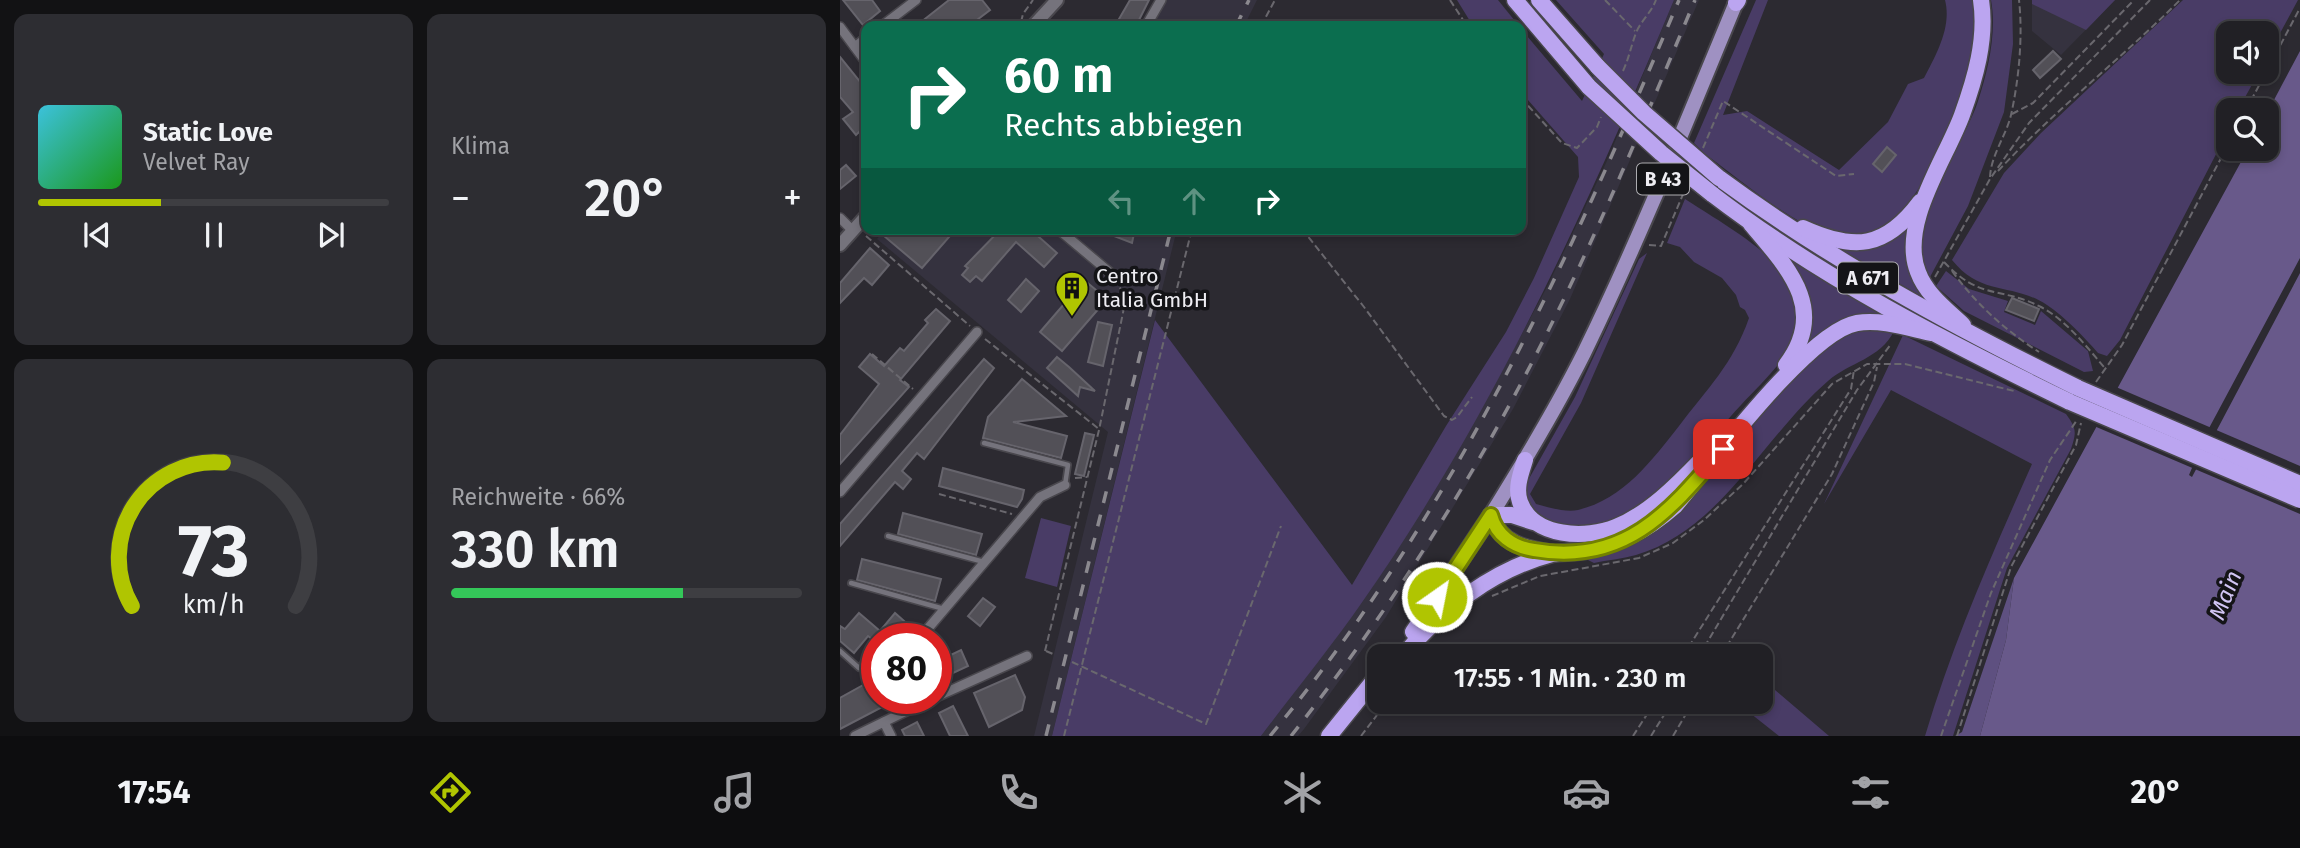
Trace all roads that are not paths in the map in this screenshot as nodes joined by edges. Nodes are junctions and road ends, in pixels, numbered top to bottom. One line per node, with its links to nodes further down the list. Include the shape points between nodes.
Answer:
1 (916, 0): 8 (street)
2 (1057, 0): 9 (main road)
3 (1161, 0): 10 (street)
4 (1516, 0): 19 (highway, A 671, bridge, via 1589,87 1653,146)
5 (1539, 0): 16 (highway, A 671, bridge, via 1644,113)
6 (1981, 0): 15 (highway, via 1982,34 1972,86)
7 (1737, 1): 29 (main road, B 43, via 1584,352)
8 (888, 21)
9 (1038, 21)
10 (1149, 21)
11 (840, 27): 13 (street)
12 (861, 42): 13 (street)
13 (855, 47): 14 (street)
14 (861, 55)
15 (1925, 195): 16 (highway, via 1891,232 1858,244 1820,236); 26 (highway, via 1914,253 1917,270 1934,298)
16 (1760, 208): 26 (highway, A 671, via 1857,272)
17 (840, 218): 20 (street)
18 (861, 221): 20 (main road)
19 (1751, 224): 25 (highway, A 671, via 1836,280); 35 (highway, via 1793,274 1800,290 1802,330 1789,360 1699,463 1636,516 1616,527 1582,534)
20 (852, 230): 22 (main road)
21 (1065, 235): 23 (street)
22 (840, 245)
23 (1114, 276)
24 (977, 332): 32 (street)
25 (1931, 333): 27 (highway, A 671); 37 (highway, via 1873,323 1837,330 1805,355 1664,516 1613,544)
26 (1981, 341): 27 (highway, A 671)
27 (2081, 398): 30 (highway, A 671, bridge); 33 (highway, A 671, bridge)
28 (984, 443): 31 (lane, via 1068,465)
29 (1525, 460): 34 (main road, B 43); 35 (highway, via 1519,501)
30 (2300, 484)
31 (1065, 485): 38 (street, via 1040,497)
32 (840, 492)
33 (2300, 500)
34 (1491, 515): 35 (highway, via 1512,515); 37 (highway, via 1494,526 1512,543); 42 (highway, B 43)
35 (1535, 523)
36 (888, 536): 38 (lane)
37 (1555, 553): 43 (highway, via 1512,570 1469,595)
38 (985, 562): 40 (street)
39 (851, 583): 40 (lane)
40 (945, 609): 41 (street)
41 (933, 623)
42 (1406, 644)
43 (1410, 644)
44 (840, 651): 46 (lane)
45 (1027, 656): 47 (street)
46 (861, 666)
47 (952, 689)
48 (1367, 689): 54 (highway)
49 (1367, 701): 55 (highway)
50 (899, 714): 51 (street)
51 (884, 722): 52 (street); 53 (street)
52 (855, 736)
53 (891, 736)
54 (1329, 736)
55 (1341, 736)

